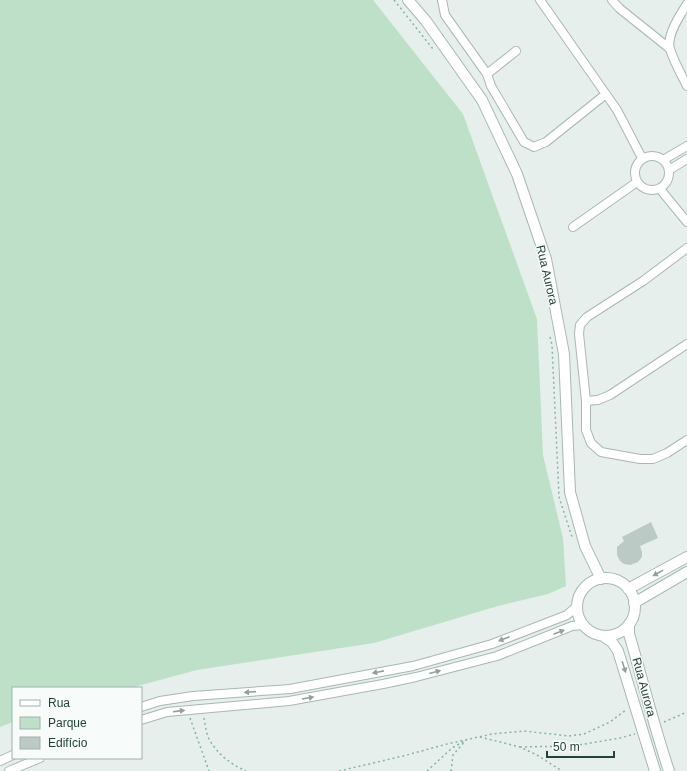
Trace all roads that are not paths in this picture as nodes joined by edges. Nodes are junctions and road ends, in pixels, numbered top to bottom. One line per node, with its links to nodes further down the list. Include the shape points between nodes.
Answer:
1 (408, 0): 26 (street, Rua Aurora, via 482,100 517,174 546,259 564,354 570,492 585,546)
2 (442, 0): 8 (street, via 444,15)
3 (540, 0): 10 (street)
4 (612, 0): 6 (street)
5 (687, 4): 6 (street, via 671,31)
6 (669, 48): 9 (street)
7 (516, 50): 8 (street)
8 (487, 74): 10 (street, via 491,86 524,142 534,147 546,142)
9 (687, 86)
10 (606, 94): 12 (street)
11 (687, 146): 14 (street)
12 (642, 158): 14 (street, via 653,156); 16 (street, via 636,167)
13 (687, 159): 15 (street)
14 (664, 160): 15 (street)
15 (669, 170): 17 (street, via 668,181)
16 (637, 182): 17 (street, via 650,190); 19 (street)
17 (660, 189): 18 (street)
18 (687, 222)
19 (573, 227)
20 (687, 248): 22 (street, via 643,281 587,317 580,325)
21 (687, 344): 22 (street, via 610,395)
22 (586, 401): 23 (street, via 586,430 591,443 601,452 652,459)
23 (687, 440)
24 (687, 557): 27 (street, one-way to 27)
25 (687, 572): 28 (street)
26 (601, 579): 27 (street, via 616,580); 29 (street, via 582,590)
27 (628, 589): 28 (street)
28 (634, 603): 30 (street)
29 (577, 606): 31 (street, via 579,619); 33 (street, one-way to 33, via 567,615 492,644 413,666 290,689 193,696)
30 (629, 624): 32 (street, via 617,634); 40 (street, Rua Aurora, via 629,634 654,727)
31 (583, 625): 32 (street, via 589,631); 34 (street, one-way to 31, via 166,712 289,701 390,683 497,656 572,626)
32 (603, 636): 39 (street, Rua Aurora, one-way to 39, via 617,649)
33 (142, 707)
34 (142, 720)
35 (12, 755): 37 (street)
36 (38, 759): 38 (street)
37 (0, 761)
38 (9, 771)
39 (655, 771)
40 (669, 771)

